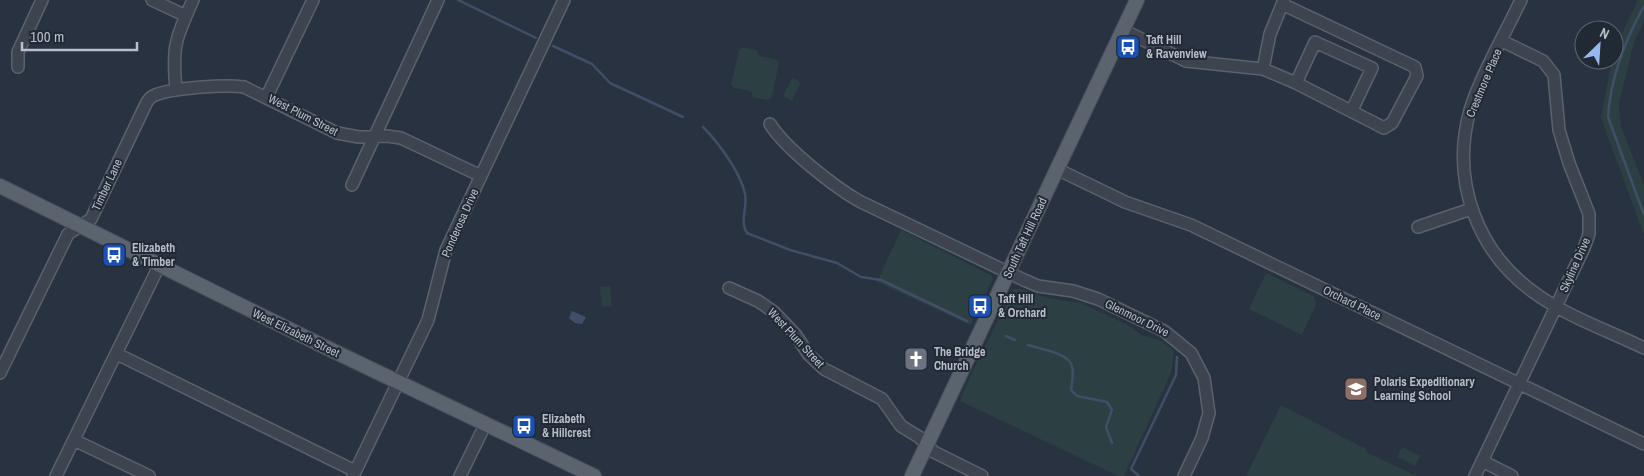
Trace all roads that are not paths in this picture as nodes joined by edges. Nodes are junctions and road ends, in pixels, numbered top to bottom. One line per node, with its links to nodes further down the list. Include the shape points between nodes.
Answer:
1 (42, 0): 13 (street, via 18,52)
2 (152, 0): 10 (street)
3 (194, 0): 10 (street)
4 (313, 0): 17 (street)
5 (438, 0): 20 (street)
6 (564, 0): 22 (street, Ponderosa Drive)
7 (1137, 0): 11 (main road, South Taft Hill Road)
8 (1521, 0): 12 (street, Crestmore Place)
9 (1283, 2): 14 (street, via 1270,34); 18 (street, via 1415,67 1417,76 1392,124 1384,128)
10 (186, 16): 16 (street, via 174,44)
11 (1123, 30): 14 (street, via 1186,61); 21 (main road, South Taft Hill Road)
12 (1502, 41): 25 (street, Crestmore Place, via 1475,98 1466,130 1466,176); 31 (street, Skyline Drive, via 1543,61 1554,75 1559,130 1589,214 1589,235)
13 (18, 67)
14 (1263, 70): 15 (street)
15 (1296, 83): 18 (street); 18 (street, via 1315,42 1372,68)
16 (176, 90): 17 (street, West Plum Street, via 235,86); 26 (street, Timber Lane, via 153,95 148,100 91,219)
17 (267, 96): 20 (street, West Plum Street, via 337,133)
18 (1352, 110)
19 (770, 124): 29 (street, via 778,137 848,194)
20 (373, 136): 22 (street, West Plum Street, via 408,140); 23 (street)
21 (1058, 169): 29 (main road, South Taft Hill Road); 36 (street, Orchard Place, via 1125,202 1191,225)
22 (481, 176): 35 (street, Ponderosa Drive, via 446,250 428,320)
23 (352, 185)
24 (0, 186): 26 (main road, West Elizabeth Street)
25 (1471, 208): 27 (street); 31 (street, Crestmore Place, via 1482,235 1502,264 1528,288)
26 (79, 226): 28 (main road, West Elizabeth Street); 34 (street, Timber Lane, via 68,234)
27 (1418, 227)
28 (160, 266): 33 (street); 35 (main road, West Elizabeth Street)
29 (1009, 272): 40 (main road, South Taft Hill Road); 49 (street, Glenmoor Drive, via 1038,286 1073,291 1098,299 1164,331 1191,353 1207,387 1208,413 1202,438)
30 (729, 288): 40 (street, West Plum Street, via 774,312 817,364 882,399 901,426)
31 (1556, 306): 32 (street, Crestmore Place); 36 (street, Skyline Drive)
32 (1643, 344)
33 (117, 354): 38 (street); 42 (street)
34 (0, 373)
35 (398, 382): 37 (main road, West Elizabeth Street); 42 (street, Ponderosa Drive)
36 (1519, 384): 39 (street, Orchard Place); 41 (street, Skyline Drive)
37 (485, 425): 45 (street); 46 (main road, West Elizabeth Street)
38 (74, 440): 43 (street); 44 (street)
39 (1644, 444)
40 (927, 445): 47 (main road, South Taft Hill Road); 48 (street, West Plum Street, via 934,452)
41 (1482, 461): 50 (street, Skyline Drive); 51 (street)
42 (354, 474)
43 (56, 476)
44 (149, 476)
45 (460, 476)
46 (594, 476)
47 (912, 476)
48 (982, 476)
49 (1184, 476)
50 (1475, 476)
51 (1512, 476)

